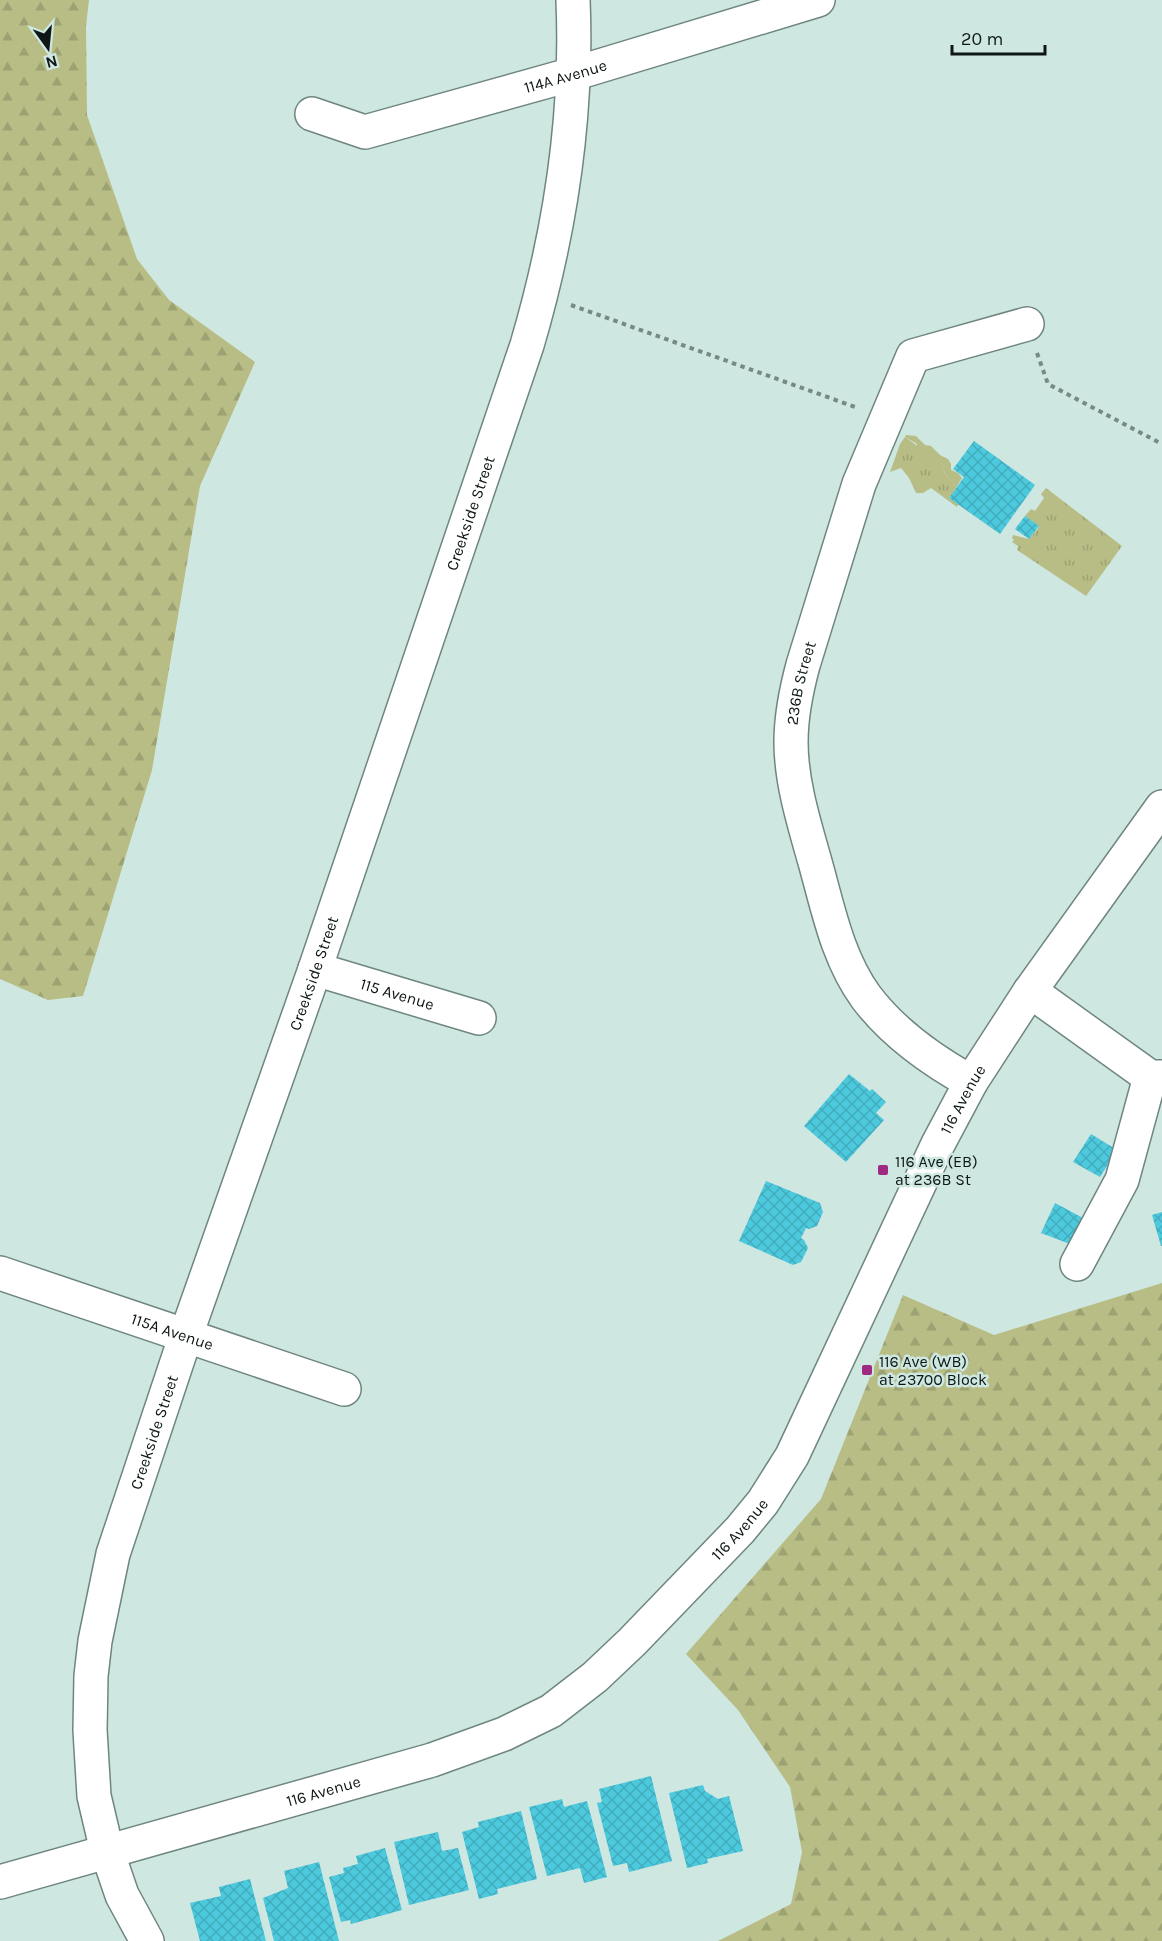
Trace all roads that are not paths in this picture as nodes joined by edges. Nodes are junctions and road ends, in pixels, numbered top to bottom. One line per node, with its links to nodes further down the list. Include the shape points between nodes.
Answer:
1 (573, 0): 3 (street, Creekside Street)
2 (806, 1): 3 (street, 114A Avenue)
3 (573, 74): 4 (street, 114A Avenue, via 365,132); 7 (street, Creekside Street, via 564,179 542,294)
4 (312, 114)
5 (1027, 324): 11 (street, 236B Street, via 914,356 859,484 803,665 792,716 792,763 802,814 848,969 881,1016 903,1037)
6 (1162, 807): 8 (street, 116 Avenue)
7 (315, 969): 9 (street, 115 Avenue); 14 (street, Creekside Street)
8 (1030, 991): 10 (street); 11 (street, 116 Avenue)
9 (479, 1018)
10 (1156, 1077): 12 (street, via 1122,1180)
11 (971, 1082): 16 (street, 116 Avenue, via 778,1481 740,1530 595,1677 550,1711 470,1748)
12 (1077, 1264)
13 (0, 1273): 14 (street, 115A Avenue)
14 (186, 1335): 15 (street, 115A Avenue); 16 (street, Creekside Street, via 113,1554 95,1641 90,1730 94,1796)
15 (344, 1389)
16 (106, 1851): 17 (street, 116 Avenue); 18 (street, Creekside Street, via 122,1895)
17 (0, 1882)
18 (147, 1941)

